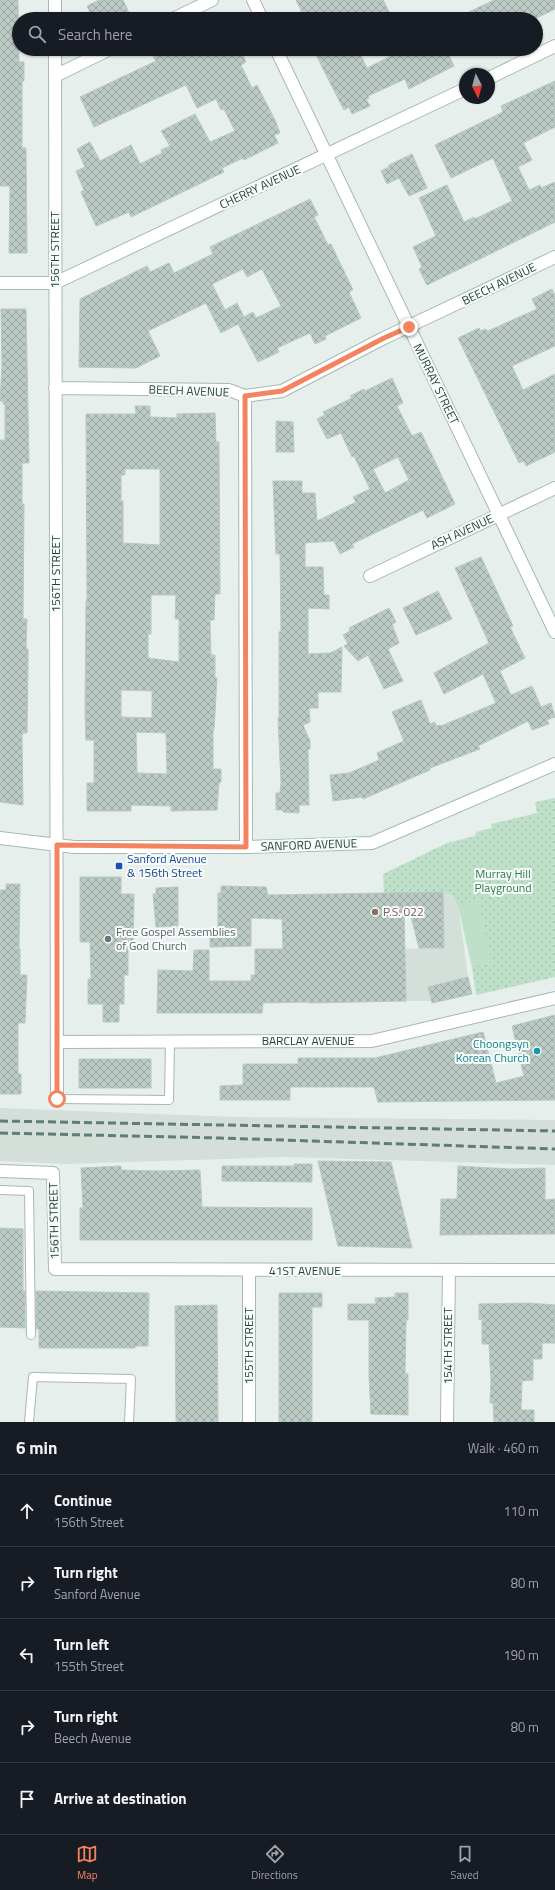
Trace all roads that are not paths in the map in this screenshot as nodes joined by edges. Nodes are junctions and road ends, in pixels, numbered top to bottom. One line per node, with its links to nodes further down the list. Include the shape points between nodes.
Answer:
1 (55, 0): 4 (street)
2 (212, 0): 5 (street)
3 (253, 0): 6 (street)
4 (55, 12)
5 (187, 12)
6 (259, 12)
7 (555, 46): 8 (street)
8 (543, 52)
9 (55, 56): 14 (street, 156TH STREET)
10 (96, 56): 14 (street)
11 (279, 56): 16 (street, MURRAY STREET)
12 (534, 56): 13 (street)
13 (495, 75)
14 (55, 76): 19 (street, 156TH STREET)
15 (459, 92): 16 (street, CHERRY AVENUE)
16 (327, 155): 19 (street, CHERRY AVENUE); 20 (street, MURRAY STREET)
17 (555, 257): 20 (street, BEECH AVENUE)
18 (0, 283): 19 (street)
19 (55, 283): 21 (street, 156TH STREET)
20 (409, 327): 22 (street, BEECH AVENUE, via 282,391); 24 (street, MURRAY STREET)
21 (55, 388): 22 (street, BEECH AVENUE, via 229,390); 29 (street, 156TH STREET)
22 (245, 396): 30 (street)
23 (555, 488): 24 (street, ASH AVENUE)
24 (499, 515): 25 (street, ASH AVENUE); 26 (street, MURRAY STREET)
25 (370, 576)
26 (555, 632)
27 (555, 764): 30 (street, SANFORD AVENUE, via 372,843)
28 (0, 838): 29 (street, SANFORD AVENUE)
29 (57, 845): 30 (street, SANFORD AVENUE); 32 (street, 156TH STREET)
30 (246, 847)
31 (555, 998): 33 (street, BARCLAY AVENUE, via 372,1041)
32 (57, 1042): 33 (street, BARCLAY AVENUE); 34 (street, 156TH STREET)
33 (170, 1042): 34 (lane, via 169,1100)
34 (57, 1099)
35 (0, 1171): 37 (street, 156TH STREET, via 53,1173)
36 (0, 1190): 41 (lane, via 29,1191)
37 (55, 1269): 40 (street, 41ST AVENUE)
38 (449, 1270): 39 (street, 41ST AVENUE); 40 (street, 41ST AVENUE); 45 (street, 154TH STREET)
39 (555, 1270)
40 (249, 1271): 44 (street, 155TH STREET)
41 (31, 1335)
42 (29, 1422): 43 (lane, via 33,1377 131,1379)
43 (129, 1422)
44 (249, 1422)
45 (448, 1422)

